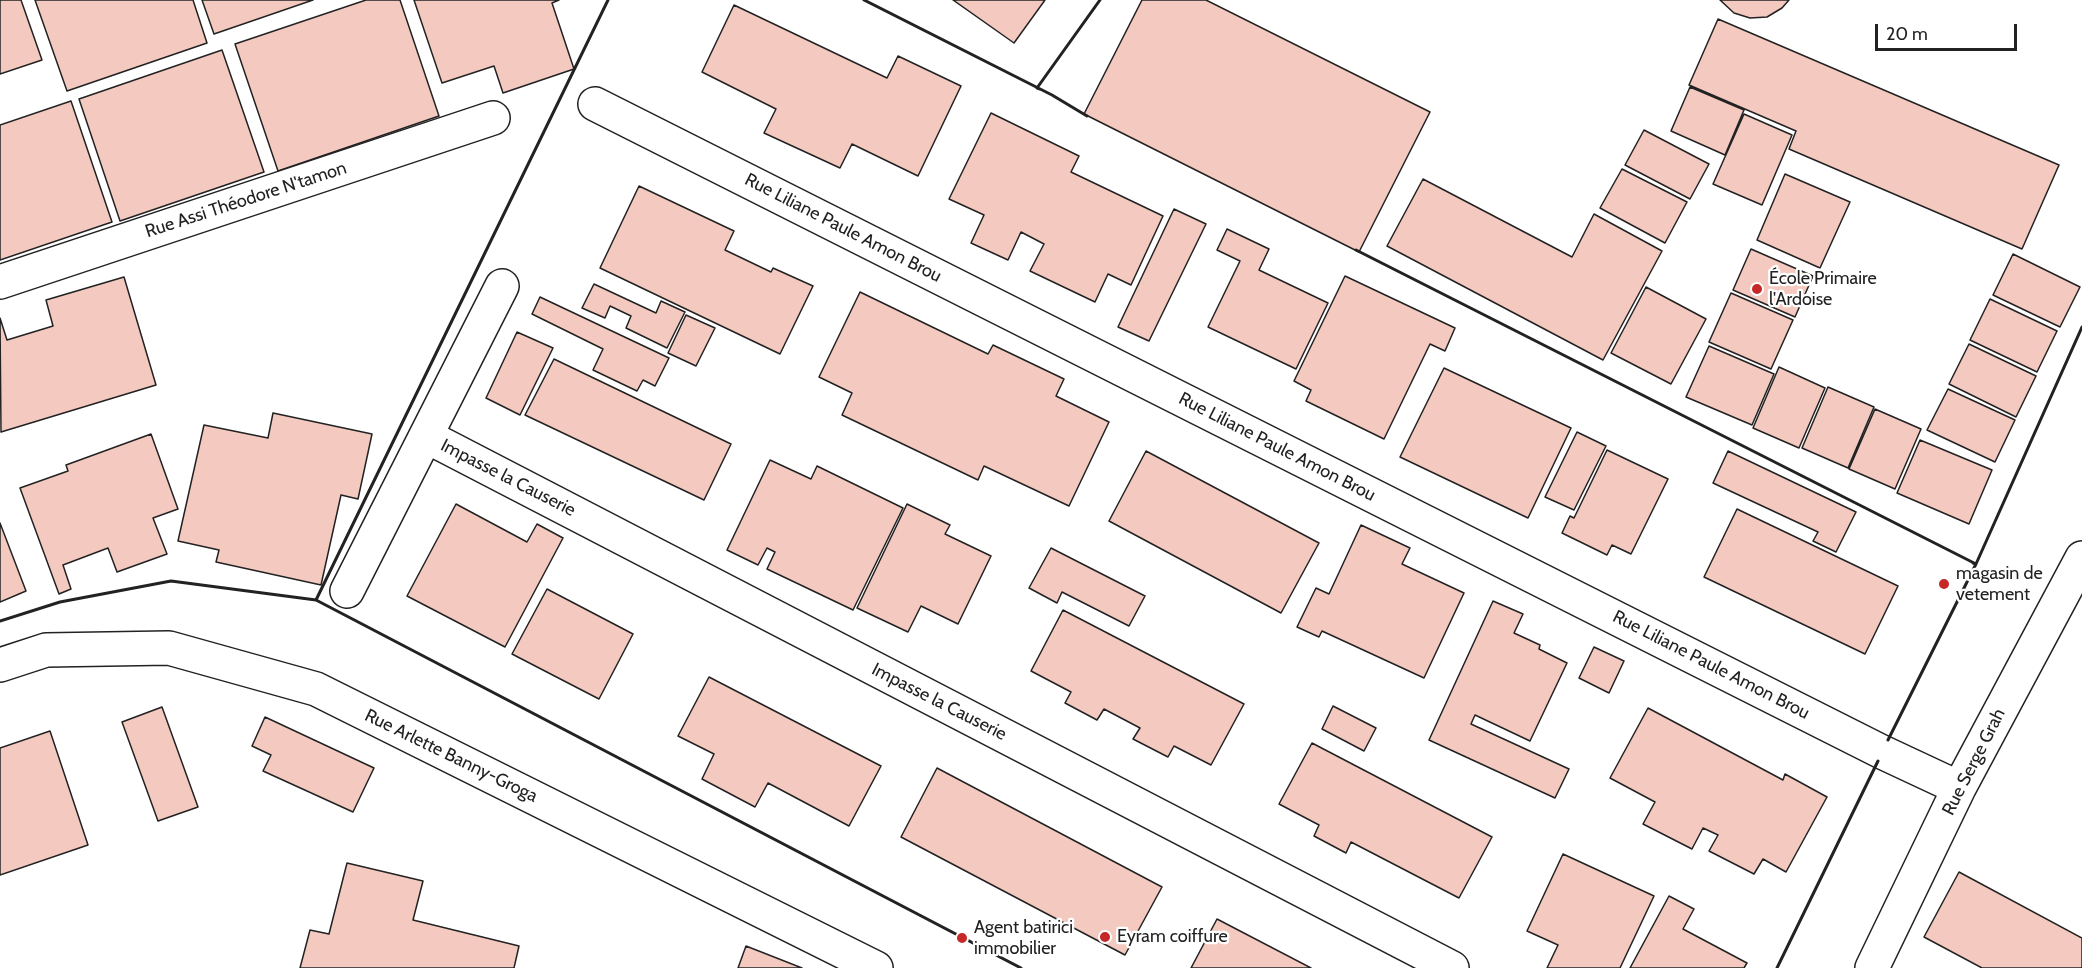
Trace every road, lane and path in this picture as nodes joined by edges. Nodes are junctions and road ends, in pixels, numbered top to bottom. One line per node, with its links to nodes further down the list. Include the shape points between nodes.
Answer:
1 (595, 104): 9 (street, Rue Liliane Paule Amon Brou)
2 (493, 118): 3 (street, Rue Assi Théodore N'tamon)
3 (0, 282)
4 (502, 286): 5 (street)
5 (426, 436): 7 (street); 11 (street, Impasse la Causerie)
6 (2082, 558): 9 (street, Rue Serge Grah)
7 (347, 591)
8 (0, 665): 10 (street, Rue Arlette Banny-Groga, via 46,650 169,648 316,690)
9 (1959, 788): 12 (street, Rue Serge Grah)
10 (876, 968)
11 (1452, 968)
12 (1872, 968)

